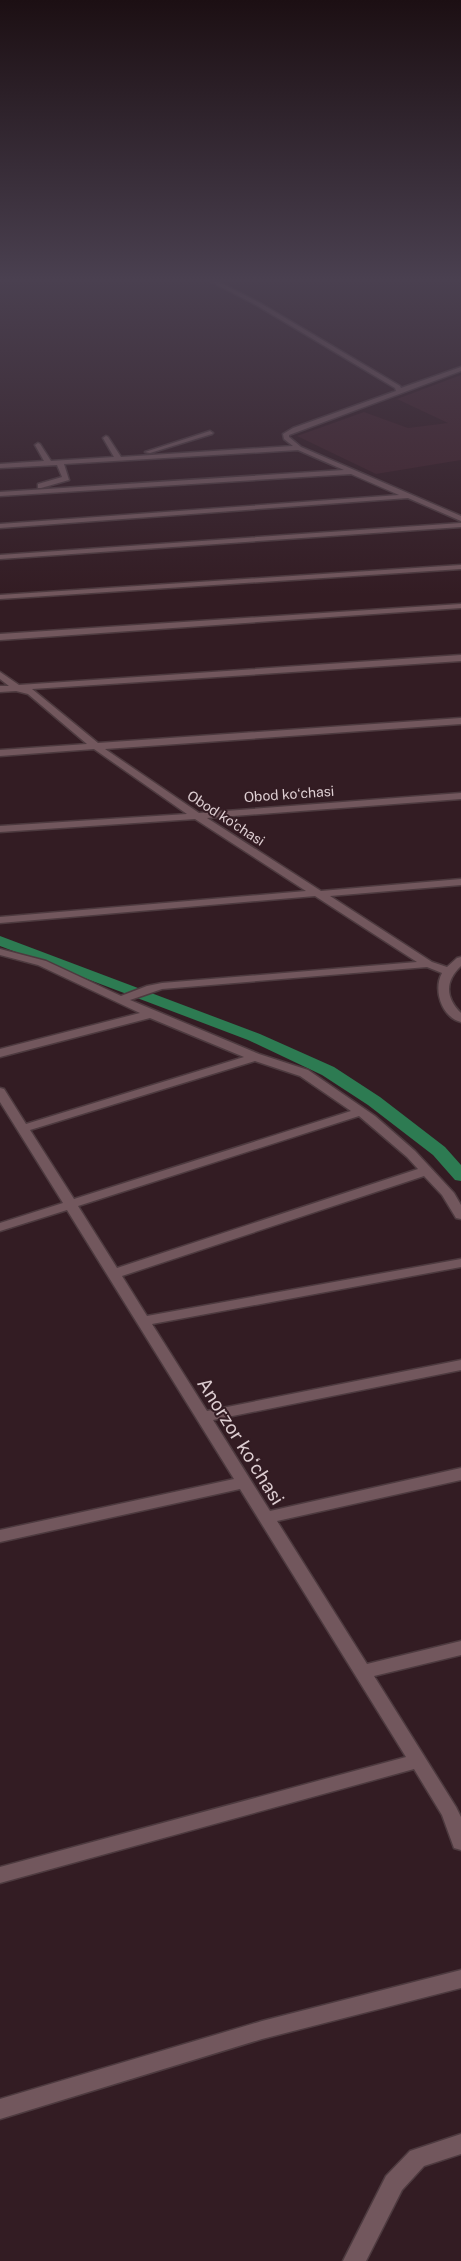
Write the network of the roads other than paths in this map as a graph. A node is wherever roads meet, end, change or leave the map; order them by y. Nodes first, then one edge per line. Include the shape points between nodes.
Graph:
1 (392, 384) edge
2 (422, 384) edge
3 (399, 392) junction
4 (210, 433) dead end
5 (106, 438) dead end
6 (38, 445) dead end
7 (299, 448) junction
8 (128, 458) junction
9 (119, 459) junction
10 (60, 463) junction
11 (49, 464) junction
12 (0, 466) edge
13 (352, 472) junction
14 (22, 492) junction
15 (0, 496) edge
16 (410, 496) junction
17 (461, 519) edge
18 (461, 525) edge
19 (0, 526) edge
20 (0, 557) edge
21 (461, 566) edge
22 (0, 597) edge
23 (461, 606) edge
24 (0, 637) edge
25 (461, 658) edge
26 (0, 675) edge
27 (16, 688) junction
28 (0, 689) edge
29 (461, 721) edge
30 (95, 746) junction
31 (0, 753) edge
32 (461, 796) edge
33 (197, 816) junction
34 (0, 829) edge
35 (461, 882) edge
36 (318, 894) junction
37 (0, 920) edge
38 (0, 952) edge
39 (461, 960) edge
40 (428, 964) junction
41 (448, 971) junction
42 (120, 1000) junction
43 (150, 1014) junction
44 (461, 1019) edge
45 (0, 1053) edge
46 (255, 1057) junction
47 (0, 1092) edge
48 (360, 1112) junction
49 (22, 1129) junction
50 (426, 1171) junction
51 (70, 1204) junction
52 (461, 1215) edge
53 (0, 1227) edge
54 (461, 1263) edge
55 (114, 1274) junction
56 (143, 1322) junction
57 (461, 1365) edge
58 (204, 1416) junction
59 (461, 1474) edge
60 (245, 1482) junction
61 (265, 1518) junction
62 (0, 1536) edge
63 (461, 1648) edge
64 (362, 1672) junction
65 (417, 1761) junction
66 (455, 1809) edge
67 (461, 1842) edge
68 (0, 1875) edge
69 (461, 1979) edge
70 (0, 2109) edge
71 (461, 2144) edge
72 (354, 2261) edge

1 - 3 street
2 - 3 street
3 - 7 street via 286,434 291,444
4 - 8 street
5 - 9 street
6 - 11 street
7 - 8 street
7 - 13 street
8 - 9 street
9 - 10 street
10 - 11 street
10 - 14 street via 66,478
11 - 12 street
13 - 14 street
13 - 16 street
14 - 15 street
16 - 17 street
16 - 19 street
18 - 20 street
21 - 22 street
23 - 24 street
25 - 27 street
26 - 27 street, Obod ko'chasi
27 - 28 street
27 - 30 street, Obod ko'chasi via 31,692
29 - 30 street
30 - 31 street
30 - 33 street, Obod ko'chasi
32 - 33 street, Obod koʻchasi
33 - 34 street, Obod koʻchasi
33 - 36 street, Obod ko'chasi
35 - 36 street
36 - 37 street
36 - 40 street, Obod ko'chasi
38 - 42 street via 42,963
39 - 41 street
40 - 41 street, Obod ko'chasi
40 - 42 street via 151,988
41 - 44 street via 442,992 448,1008
42 - 43 street
43 - 45 street
43 - 46 street
46 - 48 street via 304,1073
46 - 49 street
47 - 49 street, Anorzor koʻchasi
48 - 50 street via 405,1148
48 - 51 street
49 - 51 street, Anorzor koʻchasi
50 - 52 street via 447,1193
50 - 55 street
51 - 53 street
51 - 55 street, Anorzor koʻchasi
54 - 56 street
55 - 56 street, Anorzor koʻchasi
56 - 58 street, Anorzor koʻchasi
57 - 58 street
58 - 60 street, Anorzor koʻchasi
59 - 61 street
60 - 61 street, Anorzor koʻchasi
60 - 62 street
61 - 64 street, Anorzor koʻchasi
63 - 64 street
64 - 65 street, Anorzor koʻchasi
65 - 66 street, Anorzor koʻchasi
65 - 68 street
66 - 67 street, Anorzor koʻchasi
69 - 70 street via 262,2030
71 - 72 street via 417,2158 394,2183

